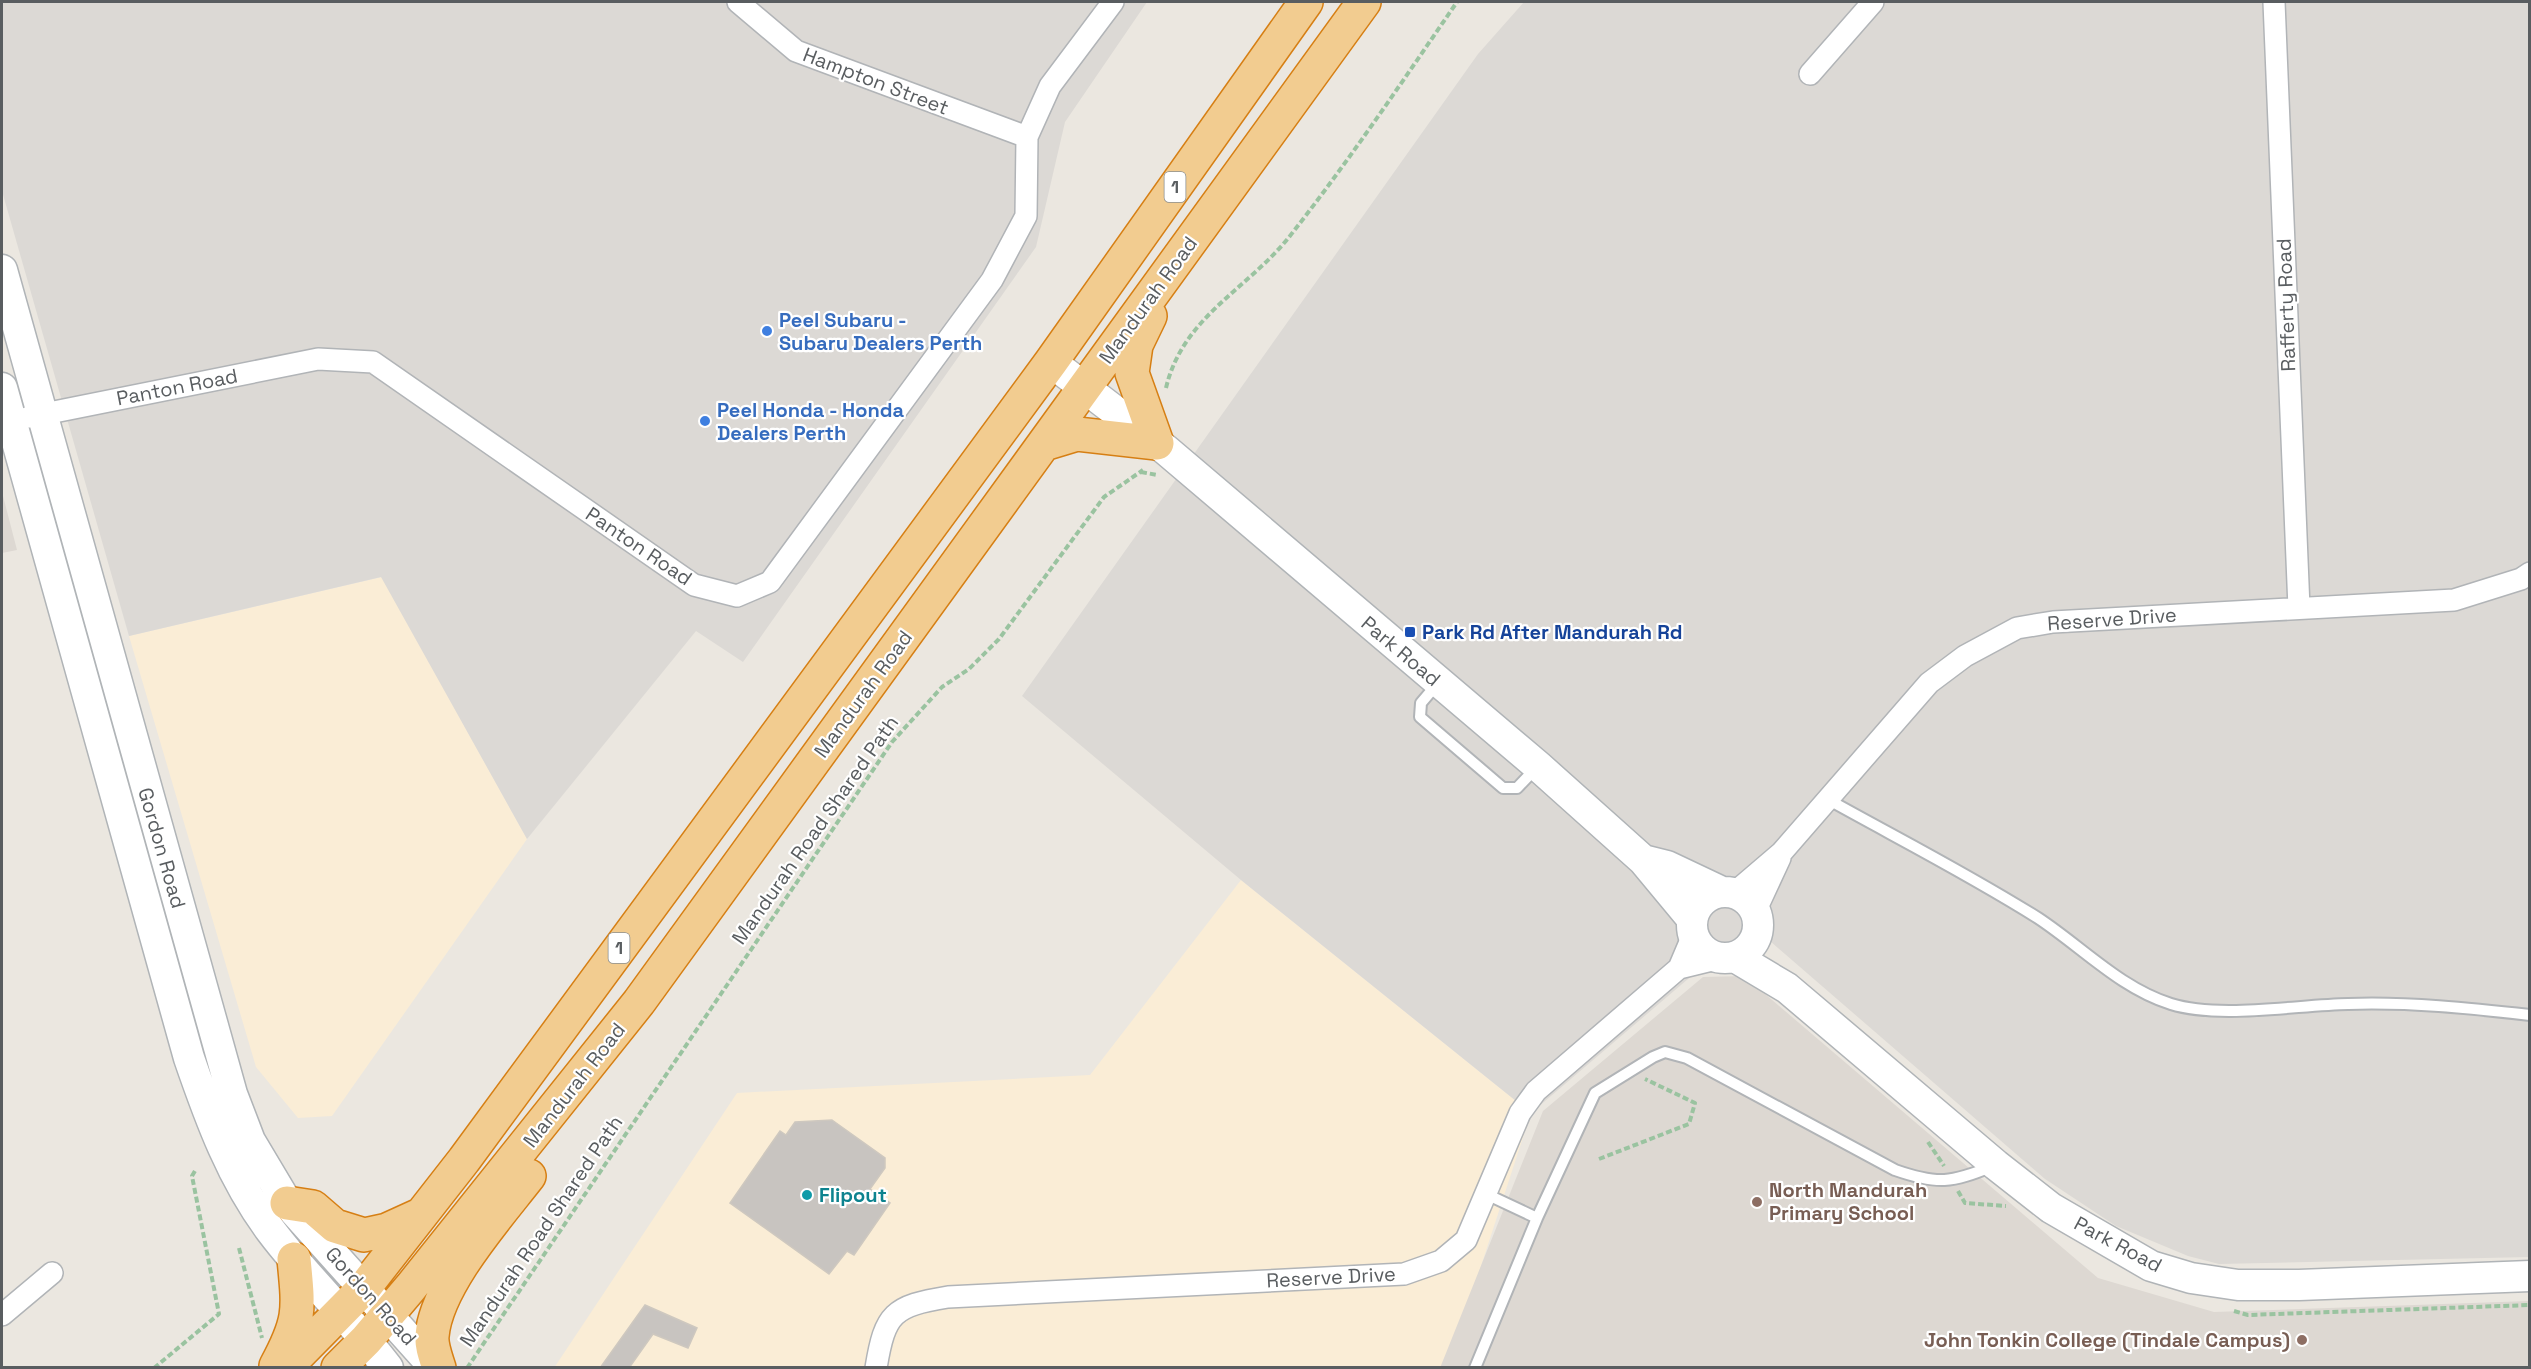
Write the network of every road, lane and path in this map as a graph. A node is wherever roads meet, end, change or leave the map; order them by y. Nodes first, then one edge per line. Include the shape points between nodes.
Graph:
1 (738, 2) edge
2 (1113, 2) edge
3 (1306, 2) edge
4 (1364, 2) edge
5 (1457, 2) edge
6 (1873, 2) edge
7 (2274, 2) edge
8 (1810, 74) dead end
9 (1027, 137) junction
10 (1178, 258) junction
11 (2, 270) edge
12 (1057, 354) junction
13 (1090, 378) junction
14 (2, 387) edge
15 (1168, 399) dead end
16 (41, 414) junction
17 (11, 422) junction
18 (1044, 444) junction
19 (1161, 446) junction
20 (2529, 573) edge
21 (2299, 608) junction
22 (1438, 683) junction
23 (1538, 766) junction
24 (1829, 800) junction
25 (152, 812) junction
26 (122, 820) junction
27 (1782, 852) junction
28 (1643, 860) junction
29 (1742, 905) junction
30 (1692, 927) junction
31 (190, 945) junction
32 (159, 954) junction
33 (1728, 957) junction
34 (1679, 968) junction
35 (1787, 988) junction
36 (2529, 1015) edge
37 (592, 1063) junction
38 (1629, 1072) junction
39 (1599, 1159) dead end
40 (1996, 1165) junction
41 (196, 1169) dead end
42 (1486, 1194) junction
43 (287, 1203) junction
44 (422, 1215) junction
45 (1537, 1218) junction
46 (239, 1248) dead end
47 (294, 1259) junction
48 (52, 1273) dead end
49 (2529, 1276) edge
50 (364, 1288) junction
51 (341, 1312) junction
52 (388, 1314) junction
53 (2, 1315) edge
54 (366, 1340) junction
55 (274, 1360) edge
56 (154, 1368) edge
57 (338, 1368) edge
58 (388, 1368) edge
59 (437, 1368) edge
60 (467, 1368) edge
61 (876, 1368) edge
62 (1475, 1368) edge

1 - 9 street, Hampton Street via 796,51
2 - 9 street, Panton Road via 1050,86
3 - 12 highway, 1
4 - 10 highway, Mandurah Road / 1
5 - 15 path via 1292,234 1185,340 1171,365
6 - 8 street
7 - 21 street, Rafferty Road
9 - 16 street, Panton Road via 1026,216 992,280 770,582 736,596 694,585 373,362 318,360
10 - 13 highway, Mandurah Road / 1
10 - 19 highway via 1136,345 1132,373
11 - 16 main road, Gordon Road
12 - 13 main road, Park Road
12 - 44 highway, 1
13 - 18 highway, Mandurah Road / 1
13 - 19 main road, Park Road
14 - 17 main road, Gordon Road
16 - 17 street, Panton Road
16 - 25 main road, Gordon Road
17 - 26 main road, Gordon Road
18 - 19 highway via 1077,434
18 - 37 highway, Mandurah Road / 1
19 - 22 main road, Park Road
19 - 60 path, Mandurah Road Shared Path via 1142,472 1104,496 999,639 969,669 942,687 892,742
20 - 21 street, Reserve Drive via 2454,600
21 - 24 street, Reserve Drive via 2053,622 2017,628 1965,656 1929,683
22 - 23 main road, Park Road
22 - 23 lane via 1421,703 1420,717 1503,788 1516,788
23 - 28 main road, Park Road
24 - 27 street, Reserve Drive
24 - 36 lane via 1988,887 2056,929 2125,982 2171,1004 2192,1009 2350,1004 2449,1006
25 - 26 main road
25 - 31 main road, Gordon Road
26 - 32 main road, Gordon Road
27 - 29 street, Reserve Drive
27 - 29 street, Reserve Drive
28 - 29 main road, Park Road via 1667,866
28 - 30 main road, Park Road
29 - 30 main road via 1702,900
29 - 33 main road via 1752,944
29 - 35 main road, Park Road
30 - 33 main road via 1703,951
30 - 34 street, Reserve Drive
31 - 32 main road
31 - 43 main road, Gordon Road via 232,1094 250,1141
32 - 47 main road, Gordon Road via 189,1058 227,1158 270,1230
33 - 34 street, Reserve Drive
33 - 35 main road, Park Road
34 - 42 street, Reserve Drive via 1536,1091 1520,1113
35 - 40 main road, Park Road
37 - 52 highway, Mandurah Road / 1
37 - 59 highway via 570,1123 467,1257 449,1291 432,1336
38 - 39 path via 1695,1103 1689,1124
38 - 40 lane via 1665,1052 1675,1054 1895,1170 1927,1181 1952,1180
38 - 45 lane via 1595,1093
40 - 49 main road, Park Road via 2051,1208 2109,1244 2151,1266 2191,1278 2238,1285 2299,1285
41 - 56 path via 192,1176 219,1314
42 - 45 lane
42 - 61 street, Reserve Drive via 1466,1240 1441,1261 1404,1274 948,1297 918,1302 895,1314 881,1334
43 - 44 highway via 313,1207 335,1226 364,1235
43 - 50 main road, Gordon Road
44 - 50 highway, 1
45 - 62 lane
46 - 55 path
47 - 51 main road, Gordon Road
47 - 55 highway via 299,1304 294,1333
48 - 53 street
50 - 51 highway, 1
50 - 52 main road, Gordon Road
51 - 54 main road, Gordon Road
51 - 55 highway, 1
52 - 54 highway, Mandurah Road / 1
52 - 59 main road, Gordon Road
54 - 57 highway, Mandurah Road / 1
54 - 58 main road, Gordon Road

